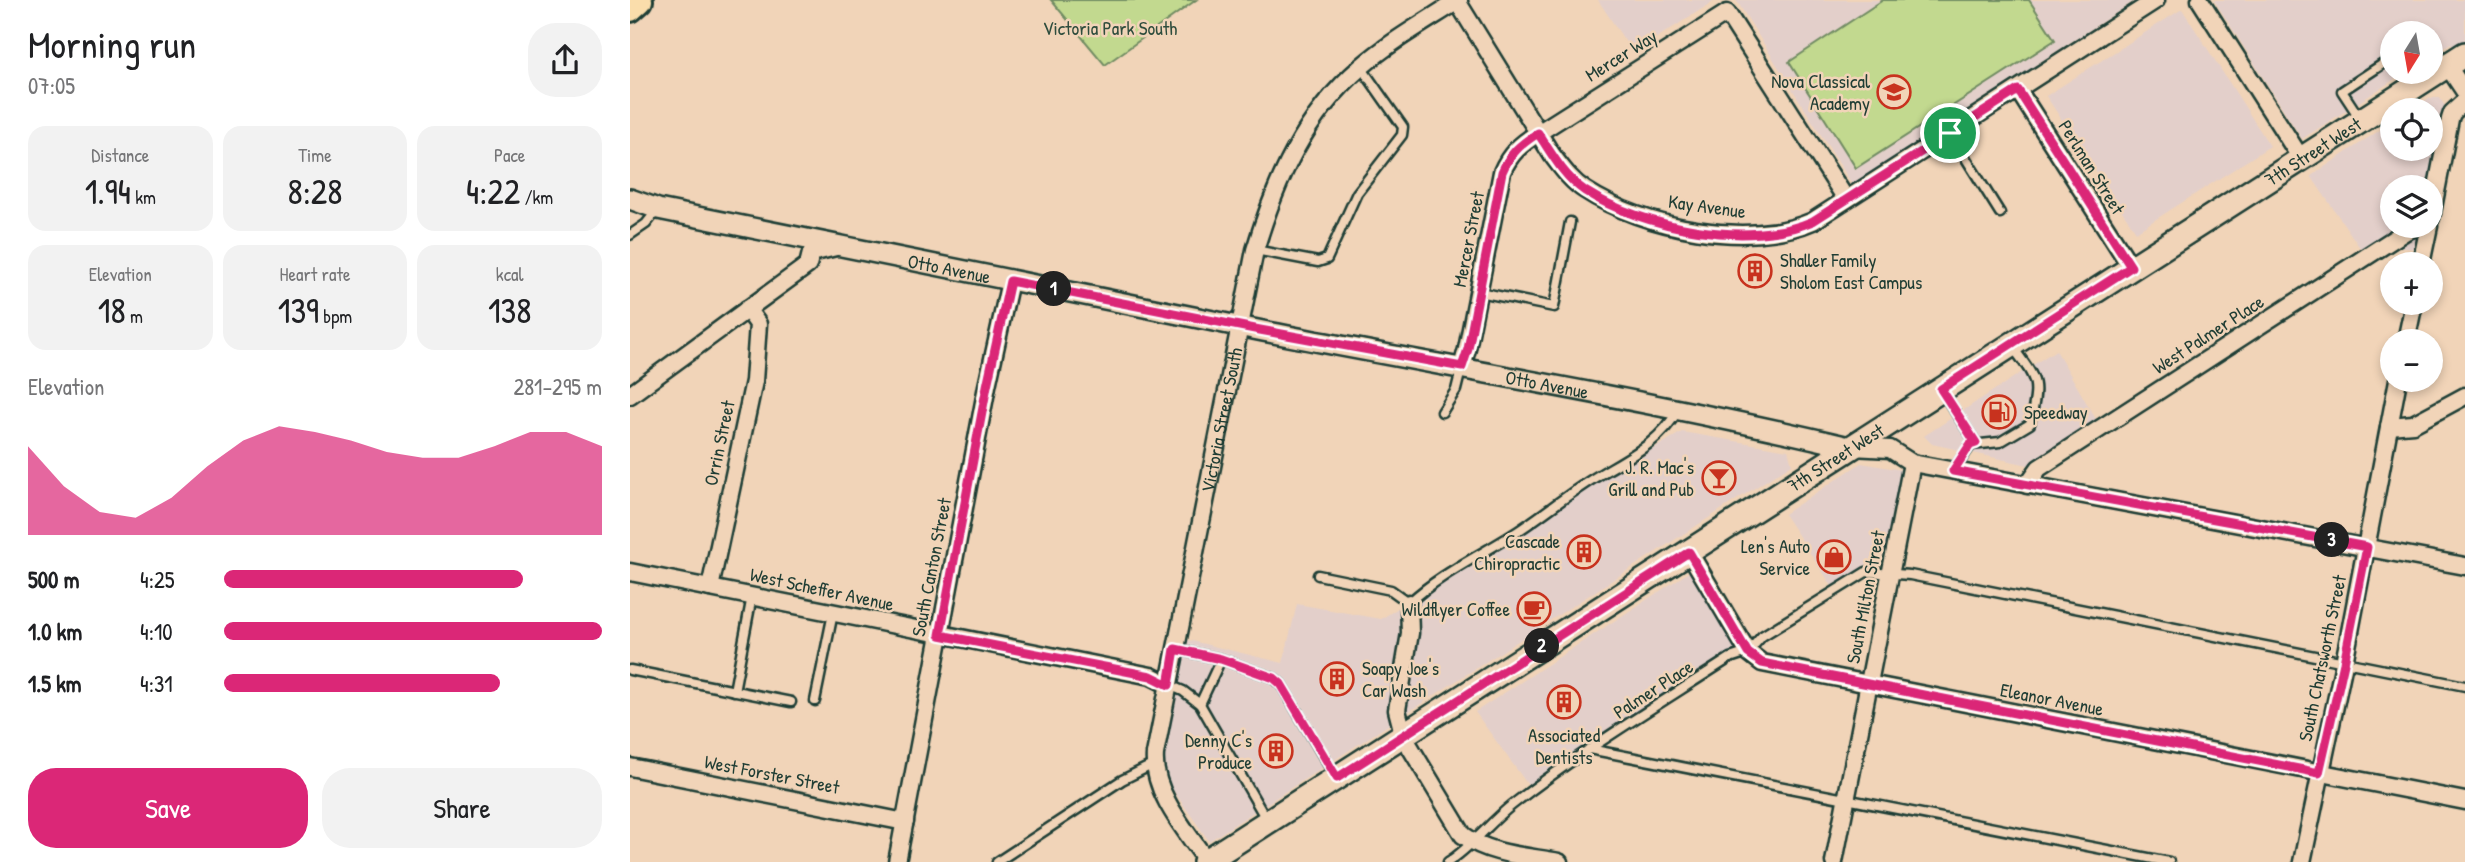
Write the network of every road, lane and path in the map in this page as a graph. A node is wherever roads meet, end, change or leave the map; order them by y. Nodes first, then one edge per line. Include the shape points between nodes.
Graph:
1 (639, 0) edge
2 (2156, 0) edge
3 (2200, 0) edge
4 (1458, 1) edge
5 (630, 8) edge
6 (2456, 60) edge
7 (2380, 66) edge
8 (1361, 67) junction
9 (2018, 90) junction
10 (2465, 92) edge
11 (2465, 101) edge
12 (2362, 121) junction
13 (1538, 133) junction
14 (1950, 133) junction
15 (2302, 160) junction
16 (2439, 175) edge
17 (630, 199) edge
18 (1846, 199) junction
19 (630, 208) edge
20 (658, 209) junction
21 (2000, 213) dead end
22 (1570, 222) dead end
23 (630, 235) edge
24 (2395, 238) edge
25 (838, 247) junction
26 (1255, 250) junction
27 (2131, 267) junction
28 (1010, 281) junction
29 (1479, 292) junction
30 (747, 309) junction
31 (1240, 326) junction
32 (2010, 344) junction
33 (1462, 367) junction
34 (1941, 389) junction
35 (2396, 392) edge
36 (630, 395) edge
37 (2465, 396) edge
38 (1678, 410) junction
39 (1442, 412) dead end
40 (2389, 426) junction
41 (1976, 443) junction
42 (1849, 447) junction
43 (1912, 463) junction
44 (1953, 471) junction
45 (2027, 485) junction
46 (2367, 547) junction
47 (1689, 552) junction
48 (2465, 566) edge
49 (630, 572) edge
50 (1891, 573) junction
51 (1318, 575) dead end
52 (710, 588) junction
53 (752, 596) junction
54 (1409, 603) junction
55 (833, 613) junction
56 (940, 635) junction
57 (1175, 649) junction
58 (1748, 653) junction
59 (1221, 659) junction
60 (2344, 663) junction
61 (630, 670) edge
62 (1169, 685) junction
63 (1869, 685) junction
64 (2465, 686) edge
65 (734, 691) junction
66 (815, 701) dead end
67 (792, 702) dead end
68 (1200, 704) junction
69 (1404, 737) junction
70 (1589, 749) junction
71 (1154, 764) junction
72 (630, 767) edge
73 (2319, 773) junction
74 (1337, 778) junction
75 (1847, 800) junction
76 (2465, 801) edge
77 (905, 822) junction
78 (1267, 822) junction
79 (1474, 842) junction
80 (897, 862) edge
81 (997, 862) edge
82 (1207, 862) edge
83 (1448, 862) edge
84 (1559, 862) edge
85 (1835, 862) edge
86 (2169, 862) edge
87 (2302, 862) edge

1 - 5 highway
2 - 9 street, Kay Avenue
3 - 15 street
4 - 8 street, Victoria Street South
4 - 13 street, Kay Avenue
6 - 10 street
6 - 12 main road, 7th Street West via 2417,80
7 - 12 lane via 2342,91
8 - 26 street, Victoria Street South via 1307,127 1275,189
8 - 26 lane via 1403,127 1402,135 1357,193 1327,260
9 - 14 street, Kay Avenue
9 - 27 street, Perlman Street
11 - 16 street via 2452,113
12 - 15 main road, 7th Street West
13 - 18 street, Kay Avenue via 1585,191 1634,213 1679,226 1737,234 1780,232 1813,221
13 - 18 street, Mercer Way via 1727,13
13 - 29 street, Mercer Street via 1515,150 1502,172
14 - 18 street, Kay Avenue
14 - 21 lane
15 - 27 main road, 7th Street West
17 - 20 street, Otto Avenue
19 - 20 street
20 - 23 lane
20 - 25 street, Otto Avenue
22 - 29 lane via 1554,307
24 - 45 street, West Palmer Place via 2039,468
25 - 28 street, Otto Avenue
25 - 30 street via 811,253 808,265
26 - 31 street, Victoria Street South
27 - 32 main road, 7th Street West
28 - 31 street, Otto Avenue
28 - 56 street, South Canton Street
29 - 33 street, Mercer Street
30 - 36 street
30 - 52 street, Orrin Street via 758,324 754,381
31 - 33 street, Otto Avenue
31 - 57 street, Victoria Street South
32 - 34 main road, 7th Street West
32 - 41 lane via 2035,380 2030,424 2000,442
33 - 38 street, Otto Avenue
33 - 39 lane via 1456,390
34 - 41 lane
34 - 42 main road, 7th Street West
35 - 40 street, South Chatsworth Street
37 - 40 street via 2413,424
38 - 42 street, Otto Avenue
38 - 54 lane via 1652,443 1427,586
40 - 46 street, South Chatsworth Street
41 - 44 lane
42 - 43 street, Otto Avenue via 1890,449
42 - 47 main road, 7th Street West
43 - 44 street, Otto Avenue
43 - 50 street, South Milton Street
44 - 45 street, Otto Avenue
45 - 46 street, Otto Avenue
46 - 48 street, Otto Avenue
46 - 60 street, South Chatsworth Street
47 - 58 street
47 - 69 main road, 7th Street West
49 - 52 street, West Scheffer Avenue
50 - 58 lane, Palmer Place via 1866,572 1762,636
50 - 60 lane, Palmer Place
50 - 63 street, South Milton Street
51 - 54 lane via 1391,590
52 - 53 street, West Scheffer Avenue
53 - 55 street, West Scheffer Avenue
53 - 65 lane
54 - 69 street via 1410,633 1397,710
55 - 56 street, West Scheffer Avenue
55 - 66 lane
56 - 62 street, West Scheffer Avenue via 1151,676
56 - 77 street, South Canton Street
57 - 59 lane
57 - 62 street, Victoria Street South
58 - 63 street, Eleanor Avenue via 1762,663
58 - 70 lane, Palmer Place via 1730,658
59 - 68 lane
59 - 74 lane via 1281,684
60 - 64 lane, Palmer Place
60 - 73 street, South Chatsworth Street
61 - 65 lane
62 - 68 lane
62 - 71 street, Victoria Street South
63 - 73 street, Eleanor Avenue
63 - 75 street, South Milton Street
65 - 67 lane
68 - 78 lane
69 - 74 main road, 7th Street West
69 - 79 street via 1463,835
70 - 75 lane
70 - 79 lane, Palmer Place via 1510,807
71 - 81 lane
71 - 82 street via 1165,796
72 - 77 street, West Forster Street
73 - 76 street, Eleanor Avenue
73 - 87 street, South Chatsworth Street
74 - 78 main road, 7th Street West
75 - 85 street, South Milton Street
75 - 86 lane
77 - 80 street, South Canton Street
78 - 82 main road, 7th Street West
79 - 83 lane, Palmer Place
79 - 84 street

